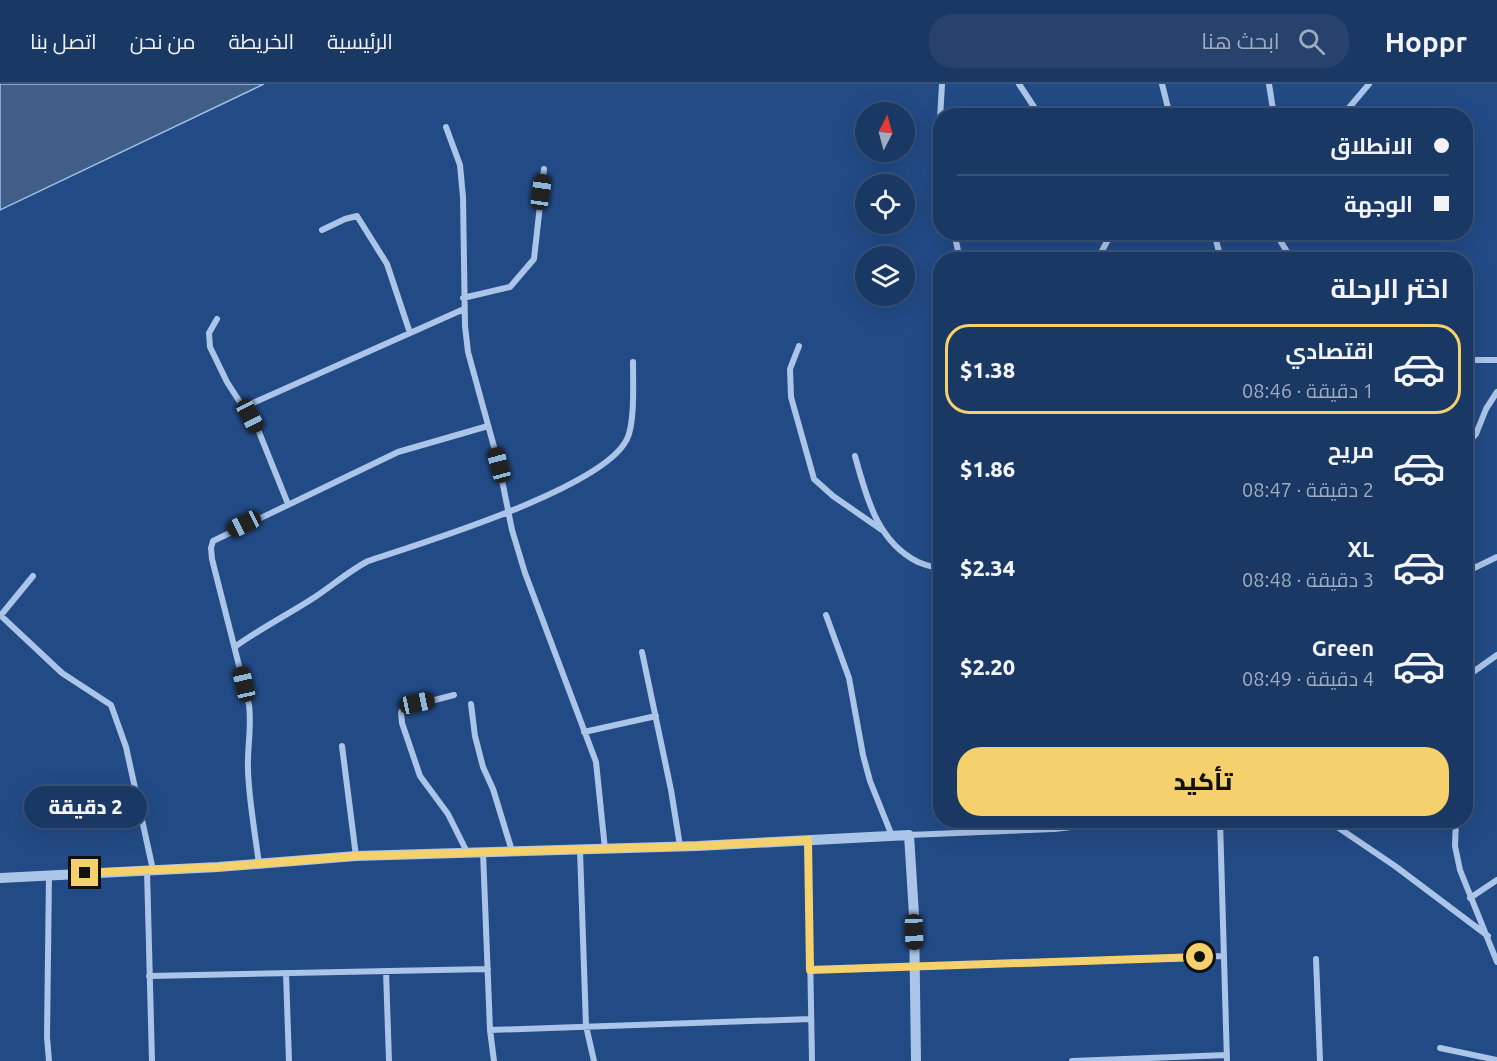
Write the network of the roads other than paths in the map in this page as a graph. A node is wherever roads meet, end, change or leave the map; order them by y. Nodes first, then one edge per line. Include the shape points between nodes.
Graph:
1 (942, 84) edge
2 (1019, 84) edge
3 (1162, 84) edge
4 (1269, 84) edge
5 (1369, 84) edge
6 (1363, 87) edge
7 (941, 108) edge
8 (1035, 108) edge
9 (1168, 108) edge
10 (1273, 108) edge
11 (1348, 108) edge
12 (446, 127) dead end
13 (544, 169) dead end
14 (322, 230) dead end
15 (464, 298) junction
16 (464, 309) junction
17 (217, 320) dead end
18 (410, 333) junction
19 (799, 346) dead end
20 (1473, 360) edge
21 (1497, 360) edge
22 (633, 362) dead end
23 (1497, 392) edge
24 (244, 407) junction
25 (488, 426) junction
26 (1473, 437) edge
27 (855, 456) dead end
28 (288, 504) junction
29 (508, 512) junction
30 (882, 530) junction
31 (1497, 557) edge
32 (933, 567) edge
33 (1473, 569) edge
34 (33, 576) dead end
35 (1, 615) edge
36 (826, 615) dead end
37 (236, 646) junction
38 (642, 652) dead end
39 (1497, 655) edge
40 (1473, 672) edge
41 (454, 695) dead end
42 (471, 704) dead end
43 (656, 716) junction
44 (584, 732) junction
45 (342, 746) dead end
46 (1063, 828) edge
47 (1221, 828) edge
48 (1341, 828) edge
49 (1456, 828) edge
50 (993, 831) joint
51 (909, 835) junction
52 (892, 836) junction
53 (808, 840) junction
54 (680, 846) junction
55 (604, 849) junction
56 (580, 850) junction
57 (483, 851) junction
58 (512, 851) junction
59 (467, 852) junction
60 (356, 856) junction
61 (259, 864) junction
62 (150, 870) junction
63 (49, 875) junction
64 (0, 878) edge
65 (1497, 880) edge
66 (1470, 898) junction
67 (1488, 936) junction
68 (1224, 956) junction
69 (1316, 959) dead end
70 (1497, 962) edge
71 (915, 967) junction
72 (488, 969) junction
73 (810, 970) junction
74 (386, 971) junction
75 (286, 973) junction
76 (149, 976) junction
77 (811, 1019) junction
78 (586, 1026) junction
79 (490, 1030) junction
80 (1440, 1048) dead end
81 (1227, 1058) edge
82 (1116, 1060) edge
83 (1497, 1060) edge
84 (49, 1061) edge
85 (152, 1061) edge
86 (289, 1061) edge
87 (389, 1061) edge
88 (494, 1061) edge
89 (594, 1061) edge
90 (812, 1061) edge
91 (916, 1061) edge
92 (1072, 1061) edge
93 (1320, 1061) edge

1 - 7 street
2 - 8 street
3 - 9 street
4 - 10 street
5 - 6 street
6 - 11 street
12 - 15 street via 460,165
13 - 15 street via 534,259 510,287
14 - 18 street via 357,216 387,264
15 - 16 street
16 - 18 street
16 - 25 street via 468,352
17 - 24 street via 209,333 210,347
18 - 24 street
19 - 30 street via 790,369 791,397 814,479
20 - 21 street
22 - 29 street via 630,427 621,448 584,477
23 - 26 street
24 - 28 street via 259,432
25 - 28 street via 398,452
25 - 29 street
27 - 30 street via 867,501
28 - 37 street via 213,541 212,559
29 - 37 street via 368,561
29 - 44 street via 525,573
30 - 32 street via 899,550
31 - 33 street
34 - 35 street
35 - 62 street via 62,673 111,705 126,747
36 - 52 street via 849,678 862,756
37 - 61 street via 251,717 248,773
38 - 43 street
39 - 40 street
41 - 59 street via 401,712 420,776 448,814
42 - 58 street via 483,767
43 - 44 street
43 - 54 street
44 - 55 street via 596,762
45 - 60 street
46 - 50 street
47 - 68 street
48 - 67 street
49 - 66 street via 1455,846
50 - 51 street
51 - 52 street
51 - 71 street
52 - 53 street
53 - 54 street
53 - 73 street
54 - 55 street
55 - 56 street
56 - 58 street
56 - 78 street
57 - 58 street
57 - 59 street
57 - 72 street
59 - 60 street
60 - 61 street
61 - 62 street
62 - 63 street
62 - 76 street
63 - 64 street
63 - 84 street
65 - 66 street
66 - 67 street
67 - 70 street
68 - 71 street
68 - 81 street
69 - 93 street
71 - 73 street
71 - 91 street
72 - 74 street
72 - 79 street
73 - 77 street
74 - 75 street
74 - 87 street
75 - 76 street
75 - 86 street
76 - 85 street
77 - 78 street
77 - 90 street
78 - 79 street
78 - 89 street
79 - 88 street
80 - 83 street
81 - 82 street
82 - 92 street

